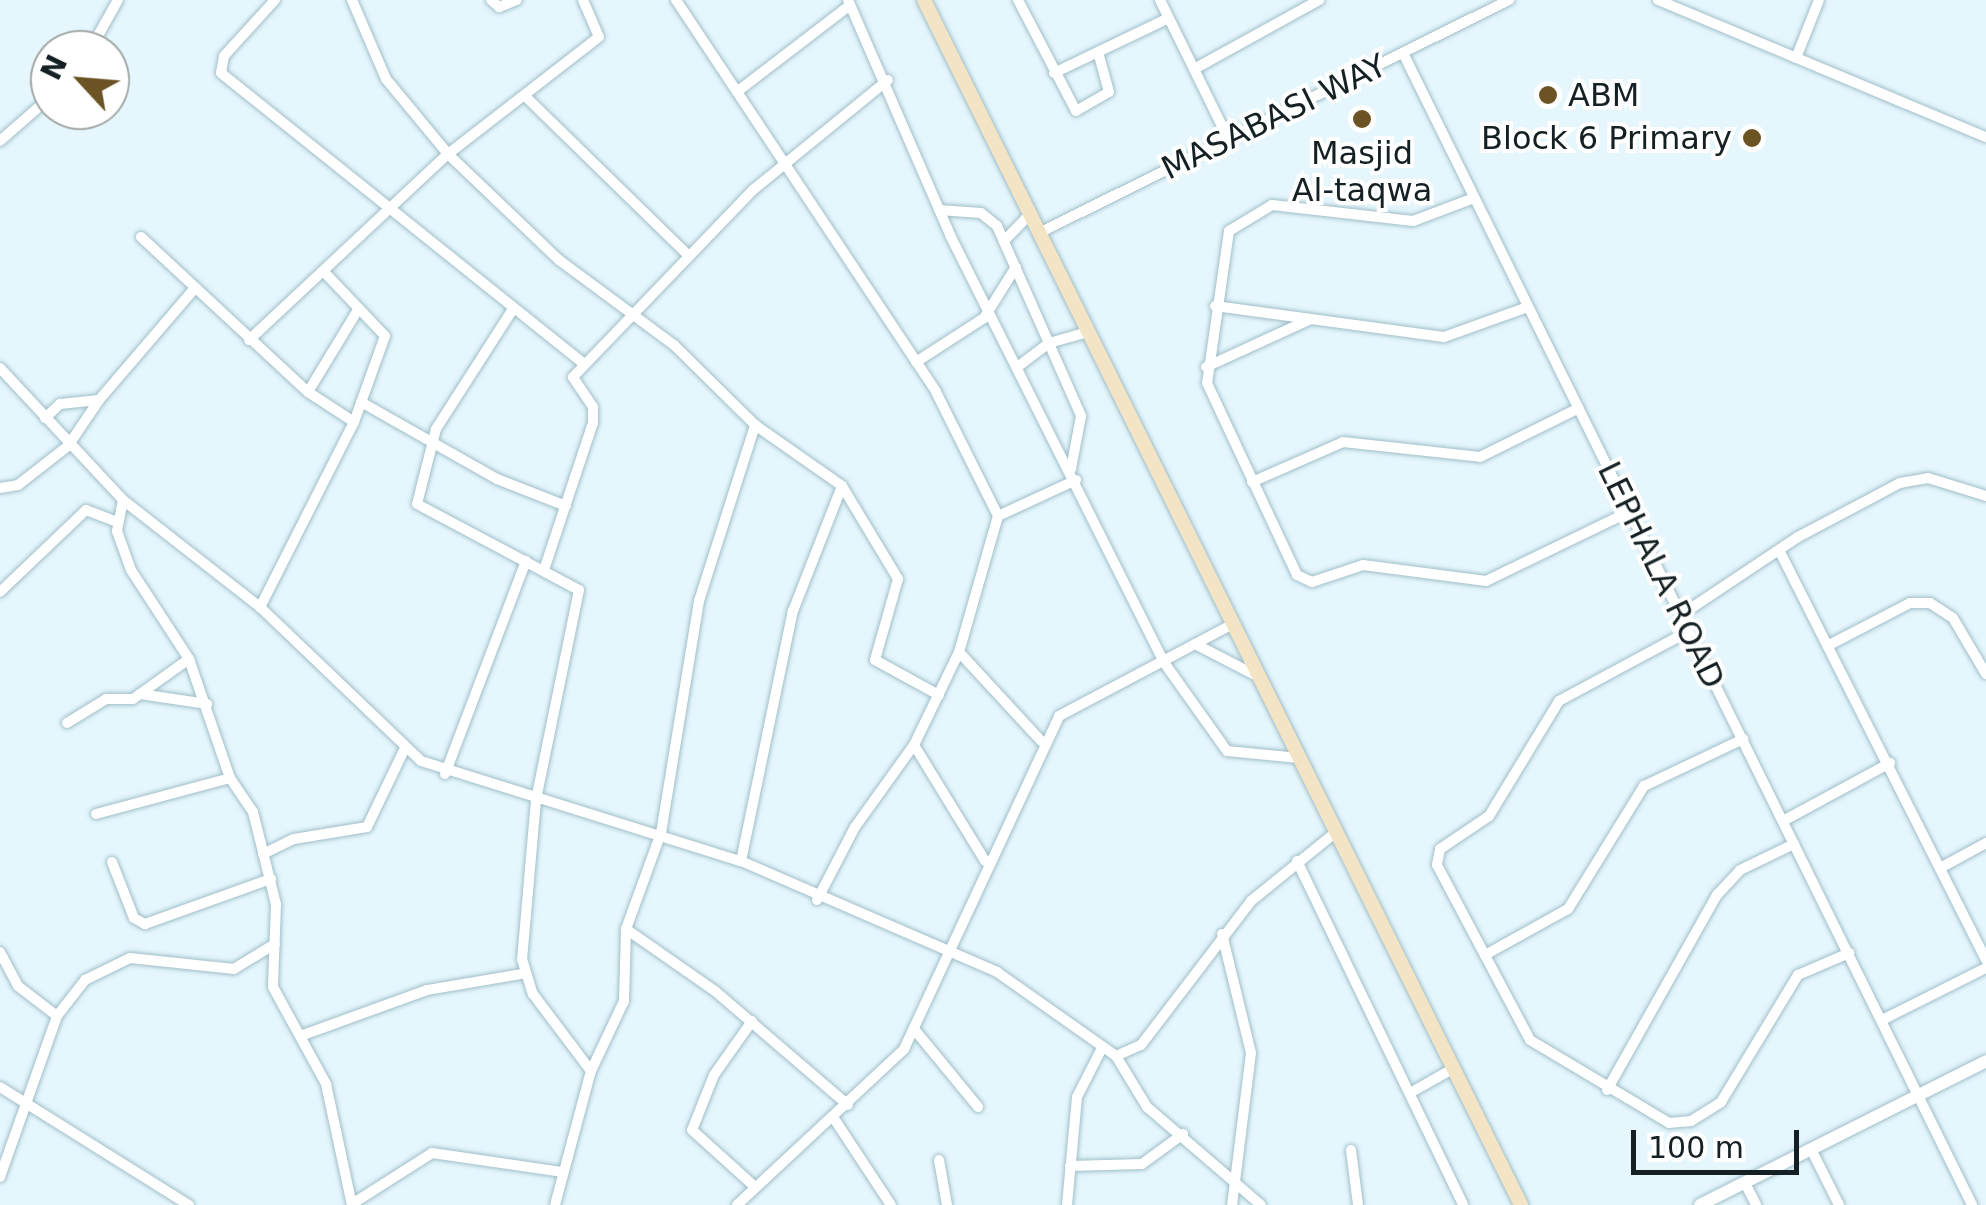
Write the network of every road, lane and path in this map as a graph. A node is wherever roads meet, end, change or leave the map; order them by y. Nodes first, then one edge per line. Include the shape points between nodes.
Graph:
1 (118, 0) edge
2 (275, 0) edge
3 (352, 0) edge
4 (491, 0) edge
5 (517, 0) edge
6 (583, 0) edge
7 (924, 0) edge
8 (1018, 0) edge
9 (1160, 0) edge
10 (1319, 0) edge
11 (1509, 0) edge
12 (1658, 0) edge
13 (1820, 0) edge
14 (680, 2) edge
15 (849, 2) edge
16 (1487, 5) edge
17 (1169, 18) junction
18 (101, 30) edge
19 (1098, 52) junction
20 (1403, 53) junction
21 (1796, 58) junction
22 (1196, 68) junction
23 (1054, 73) junction
24 (888, 80) junction
25 (738, 91) junction
26 (524, 96) junction
27 (30, 114) edge
28 (1228, 138) junction
29 (1986, 138) edge
30 (0, 140) edge
31 (448, 154) junction
32 (788, 163) junction
33 (1474, 198) junction
34 (939, 210) junction
35 (388, 212) junction
36 (1030, 215) junction
37 (1039, 233) junction
38 (141, 237) dead end
39 (1004, 240) junction
40 (688, 256) junction
41 (1016, 267) junction
42 (327, 275) junction
43 (196, 288) junction
44 (1215, 306) junction
45 (1528, 307) junction
46 (359, 308) junction
47 (513, 309) junction
48 (992, 310) junction
49 (629, 314) junction
50 (1312, 319) junction
51 (1088, 332) junction
52 (250, 340) junction
53 (1050, 343) junction
54 (916, 362) junction
55 (584, 364) junction
56 (1020, 365) junction
57 (1206, 367) junction
58 (0, 368) edge
59 (308, 392) junction
60 (99, 400) junction
61 (361, 402) junction
62 (1579, 408) junction
63 (44, 418) junction
64 (354, 422) junction
65 (755, 425) junction
66 (432, 441) junction
67 (68, 446) junction
68 (1073, 474) junction
69 (1252, 482) junction
70 (842, 486) junction
71 (0, 488) edge
72 (1986, 496) edge
73 (123, 500) junction
74 (566, 506) junction
75 (1628, 512) junction
76 (998, 516) junction
77 (118, 522) junction
78 (1779, 550) junction
79 (526, 561) junction
80 (544, 570) junction
81 (0, 592) edge
82 (260, 607) junction
83 (1682, 615) junction
84 (1233, 624) junction
85 (1689, 631) junction
86 (1195, 644) junction
87 (1831, 644) junction
88 (959, 652) junction
89 (189, 659) junction
90 (1163, 660) junction
91 (1986, 674) edge
92 (1260, 678) junction
93 (139, 694) junction
94 (939, 695) junction
95 (207, 704) junction
96 (67, 724) dead end
97 (1743, 738) junction
98 (1041, 741) junction
99 (914, 745) junction
100 (404, 750) junction
101 (1299, 758) junction
102 (1890, 763) junction
103 (444, 774) junction
104 (230, 778) junction
105 (536, 800) junction
106 (96, 814) dead end
107 (1783, 822) junction
108 (1336, 832) junction
109 (661, 834) junction
110 (1986, 843) edge
111 (1794, 844) junction
112 (263, 854) junction
113 (741, 861) junction
114 (1297, 861) junction
115 (112, 862) dead end
116 (985, 862) junction
117 (1942, 867) junction
118 (271, 880) junction
119 (818, 900) junction
120 (626, 929) junction
121 (1222, 934) junction
122 (275, 944) junction
123 (949, 950) junction
124 (0, 952) edge
125 (1849, 953) junction
126 (1485, 955) junction
127 (1986, 960) edge
128 (1986, 968) edge
129 (522, 974) junction
130 (57, 1016) junction
131 (1882, 1020) junction
132 (752, 1021) junction
133 (914, 1029) junction
134 (304, 1035) junction
135 (1102, 1048) junction
136 (1116, 1056) junction
137 (1986, 1061) edge
138 (1454, 1068) junction
139 (591, 1071) junction
140 (0, 1087) edge
141 (1607, 1090) junction
142 (1410, 1093) junction
143 (1919, 1097) junction
144 (30, 1104) junction
145 (848, 1105) junction
146 (978, 1107) dead end
147 (833, 1117) junction
148 (1183, 1134) junction
149 (1812, 1149) junction
150 (1351, 1150) dead end
151 (939, 1160) dead end
152 (1070, 1166) junction
153 (562, 1172) junction
154 (0, 1177) edge
155 (1237, 1181) junction
156 (1745, 1183) junction
157 (755, 1188) junction
158 (189, 1205) edge
159 (352, 1205) edge
160 (555, 1205) edge
161 (736, 1205) edge
162 (890, 1205) edge
163 (947, 1205) edge
164 (1067, 1205) edge
165 (1232, 1205) edge
166 (1261, 1205) edge
167 (1358, 1205) edge
168 (1463, 1205) edge
169 (1522, 1205) edge
170 (1700, 1205) edge
171 (1756, 1205) edge
172 (1840, 1205) edge
173 (1972, 1205) edge

1 - 18 street
2 - 35 street via 218,70
3 - 31 street via 386,79
4 - 5 street via 503,7
6 - 26 street via 599,37
7 - 36 main road
8 - 23 street
9 - 17 street
10 - 22 street
11 - 16 street, MASABASI WAY
12 - 21 street
13 - 21 street
14 - 25 street
15 - 24 street
15 - 25 street
16 - 20 street, MASABASI WAY
17 - 19 street
17 - 22 street
19 - 23 street
19 - 23 street via 1110,92 1082,112 1070,106
20 - 28 street, MASABASI WAY
20 - 33 street, LEPHALA ROAD
21 - 29 street
22 - 28 street
24 - 32 street
24 - 34 street
25 - 32 street
26 - 31 street
26 - 40 street
27 - 30 street
28 - 37 street, MASABASI WAY
31 - 35 street
31 - 49 street
32 - 40 street
32 - 54 street
33 - 44 street via 1412,222 1263,208 1228,231
33 - 45 street, LEPHALA ROAD
34 - 39 street via 980,213
34 - 48 street
35 - 42 street
35 - 47 street
36 - 37 main road
36 - 39 street
37 - 51 main road
38 - 43 street
39 - 41 street
40 - 49 street
41 - 48 street
41 - 53 street
42 - 46 street
42 - 52 street
43 - 52 street
43 - 60 street
44 - 50 street
44 - 57 street
45 - 50 street via 1444,337
45 - 62 street, LEPHALA ROAD
46 - 59 street
46 - 61 street via 386,344
47 - 55 street
47 - 66 street
48 - 54 street
48 - 56 street
49 - 55 street
49 - 65 street via 674,345
50 - 57 street
51 - 53 street
51 - 84 main road
52 - 59 street
53 - 56 street
53 - 68 street via 1083,422
54 - 76 street
55 - 74 street via 573,382 594,416
56 - 68 street
57 - 69 street
58 - 63 street
59 - 64 street
60 - 63 street via 60,404
60 - 67 street
61 - 64 street
61 - 66 street
62 - 69 street via 1480,457 1344,442
62 - 75 street, LEPHALA ROAD
63 - 67 street
64 - 82 street
65 - 70 street
65 - 109 street via 698,600
66 - 74 street
66 - 79 street via 418,509
67 - 71 street via 18,484
67 - 73 street
68 - 76 street
68 - 90 street
69 - 75 street via 1297,576 1312,582 1363,565 1486,581
70 - 94 street via 898,579 875,660
70 - 113 street via 794,611
72 - 78 street via 1914,478
73 - 77 street
73 - 82 street
74 - 80 street
75 - 83 street, LEPHALA ROAD
76 - 88 street
77 - 81 street via 86,510
77 - 89 street via 136,579
78 - 83 street
78 - 87 street
79 - 80 street
79 - 103 street
80 - 105 street via 581,595
82 - 100 street
83 - 85 street, LEPHALA ROAD
84 - 86 street
84 - 92 main road
85 - 97 street, LEPHALA ROAD
85 - 126 street via 1559,701 1489,816 1440,849 1437,866
86 - 90 street
86 - 92 street
87 - 91 street via 1910,603 1930,603 1953,618
87 - 102 street
88 - 94 street
88 - 98 street
89 - 93 street
89 - 95 street
90 - 98 street via 1059,716
90 - 101 street via 1227,751
92 - 101 main road
93 - 95 street
93 - 96 street via 106,699
94 - 99 street
95 - 104 street
97 - 107 street, LEPHALA ROAD
97 - 126 street via 1644,786 1568,910
98 - 116 street
99 - 116 street
99 - 119 street via 855,827
100 - 103 street
100 - 112 street via 367,827 294,839
101 - 108 main road
102 - 107 street
102 - 117 street
103 - 105 street
104 - 106 street
104 - 112 street via 253,812
105 - 109 street
105 - 129 street
107 - 111 street, LEPHALA ROAD
108 - 114 street
108 - 138 main road
109 - 113 street
109 - 120 street
110 - 117 street
111 - 125 street, LEPHALA ROAD
111 - 141 street via 1740,870 1717,895
112 - 118 street
113 - 119 street
114 - 121 street
114 - 142 street
115 - 118 street via 134,918 145,924
116 - 123 street
117 - 127 street
118 - 122 street
119 - 123 street
120 - 132 street
120 - 139 street via 624,1001
121 - 136 street via 1141,1045
121 - 155 street via 1252,1054
122 - 130 street via 234,969 174,958 112,963 70,993
122 - 134 street via 275,995
123 - 133 street
123 - 135 street via 1015,984
124 - 130 street via 18,986
125 - 131 street, LEPHALA ROAD
125 - 141 street via 1798,975 1733,1089 1706,1114 1668,1123
126 - 141 street via 1530,1040
128 - 131 street
129 - 134 street via 427,990
129 - 139 street
130 - 144 street
131 - 143 street, LEPHALA ROAD
132 - 145 street
132 - 157 street via 714,1075 692,1130
133 - 145 street via 892,1066
133 - 146 street
134 - 159 street via 335,1109
135 - 136 street
135 - 152 street via 1078,1097
136 - 148 street via 1148,1107
137 - 143 street
138 - 142 street
138 - 169 main road
139 - 153 street
140 - 144 street
142 - 168 street
143 - 149 street
143 - 173 street, LEPHALA ROAD
144 - 154 street
144 - 158 street
145 - 147 street
147 - 157 street
147 - 162 street
148 - 152 street via 1142,1164
148 - 155 street
149 - 156 street
149 - 172 street
150 - 167 street
151 - 163 street
152 - 164 street
153 - 159 street via 432,1152
153 - 160 street
155 - 165 street
155 - 166 street
156 - 170 street
156 - 171 street
157 - 161 street

